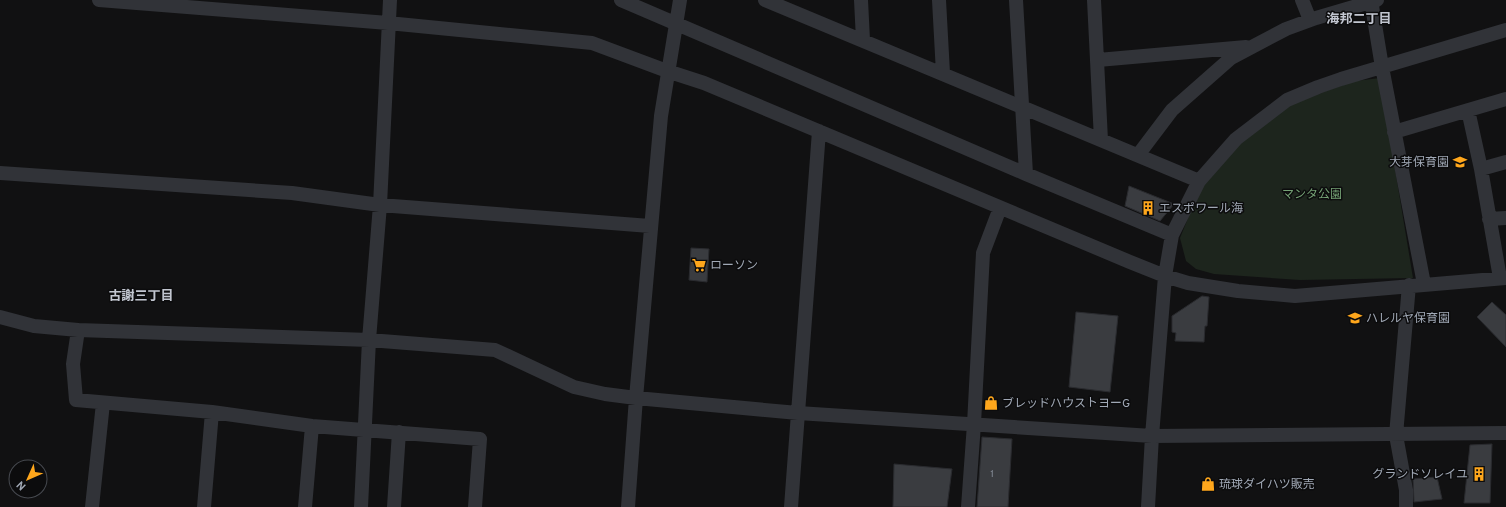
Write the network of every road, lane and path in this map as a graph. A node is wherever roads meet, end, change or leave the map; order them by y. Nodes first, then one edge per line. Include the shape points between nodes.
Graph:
1 (99, 0) edge
2 (390, 0) edge
3 (680, 0) edge
4 (765, 0) edge
5 (862, 0) edge
6 (940, 0) edge
7 (1016, 0) edge
8 (1094, 0) edge
9 (1302, 0) edge
10 (1373, 0) edge
11 (627, 1) edge
12 (783, 4) edge
13 (244, 6) edge
14 (1310, 20) junction
15 (388, 22) junction
16 (676, 23) junction
17 (1506, 30) edge
18 (863, 40) junction
19 (1252, 46) junction
20 (1098, 60) junction
21 (1382, 67) junction
22 (668, 71) junction
23 (943, 73) junction
24 (1506, 99) edge
25 (1022, 106) junction
26 (1468, 110) junction
27 (819, 131) junction
28 (1394, 132) junction
29 (1101, 140) junction
30 (1138, 155) junction
31 (1506, 162) edge
32 (1481, 170) junction
33 (0, 174) edge
34 (1026, 174) junction
35 (1199, 181) junction
36 (380, 205) junction
37 (1000, 208) junction
38 (1506, 218) edge
39 (1489, 219) junction
40 (650, 226) junction
41 (1172, 234) junction
42 (1165, 276) junction
43 (1503, 278) edge
44 (1424, 284) junction
45 (1409, 285) junction
46 (0, 317) edge
47 (78, 330) junction
48 (369, 340) junction
49 (636, 398) junction
50 (103, 402) junction
51 (212, 412) junction
52 (798, 413) junction
53 (974, 424) junction
54 (312, 426) junction
55 (366, 430) junction
56 (399, 432) junction
57 (1506, 433) edge
58 (1396, 435) junction
59 (1152, 436) junction
60 (92, 507) edge
61 (204, 507) edge
62 (305, 507) edge
63 (361, 507) edge
64 (394, 507) edge
65 (475, 507) edge
66 (628, 507) edge
67 (791, 507) edge
68 (968, 507) edge
69 (1148, 507) edge
70 (1406, 507) edge

1 - 13 street
2 - 15 street
3 - 16 street
4 - 12 street
5 - 18 street
6 - 23 street
7 - 25 street
8 - 20 street
9 - 14 street
10 - 14 street
10 - 21 street
11 - 16 street
12 - 18 street
13 - 15 street
14 - 19 street
15 - 22 street via 592,43
15 - 36 street
16 - 22 street
16 - 34 street
17 - 21 street
18 - 23 street
19 - 20 street
19 - 30 street via 1231,58 1172,110
20 - 29 street
21 - 28 street
21 - 35 street via 1318,87 1287,100 1236,139
22 - 27 street via 704,83
22 - 40 street
23 - 25 street
24 - 26 street
25 - 29 street
25 - 34 street
26 - 28 street
26 - 32 street
27 - 37 street
27 - 52 street
28 - 44 street
29 - 30 street
30 - 35 street
31 - 32 street
32 - 39 street
33 - 36 street via 292,193
34 - 41 street
35 - 41 street
36 - 40 street
36 - 48 street
37 - 42 street
37 - 53 street via 983,252
38 - 39 street
39 - 43 street
40 - 49 street
41 - 42 street
42 - 45 street via 1188,283 1238,291 1295,296
42 - 59 street
43 - 44 street
44 - 45 street
45 - 58 street
46 - 47 street via 34,326
47 - 48 street
47 - 50 street via 73,364 76,400
48 - 49 street via 495,350 574,387
48 - 55 street
49 - 52 street
49 - 66 street
50 - 51 street
50 - 60 street
51 - 54 street
51 - 61 street
52 - 53 street
52 - 67 street
53 - 59 street
53 - 68 street
54 - 55 street
54 - 62 street
55 - 56 street
55 - 63 street
56 - 64 street
56 - 65 street via 480,440
57 - 58 street
58 - 59 street
58 - 70 street via 1406,490
59 - 69 street

